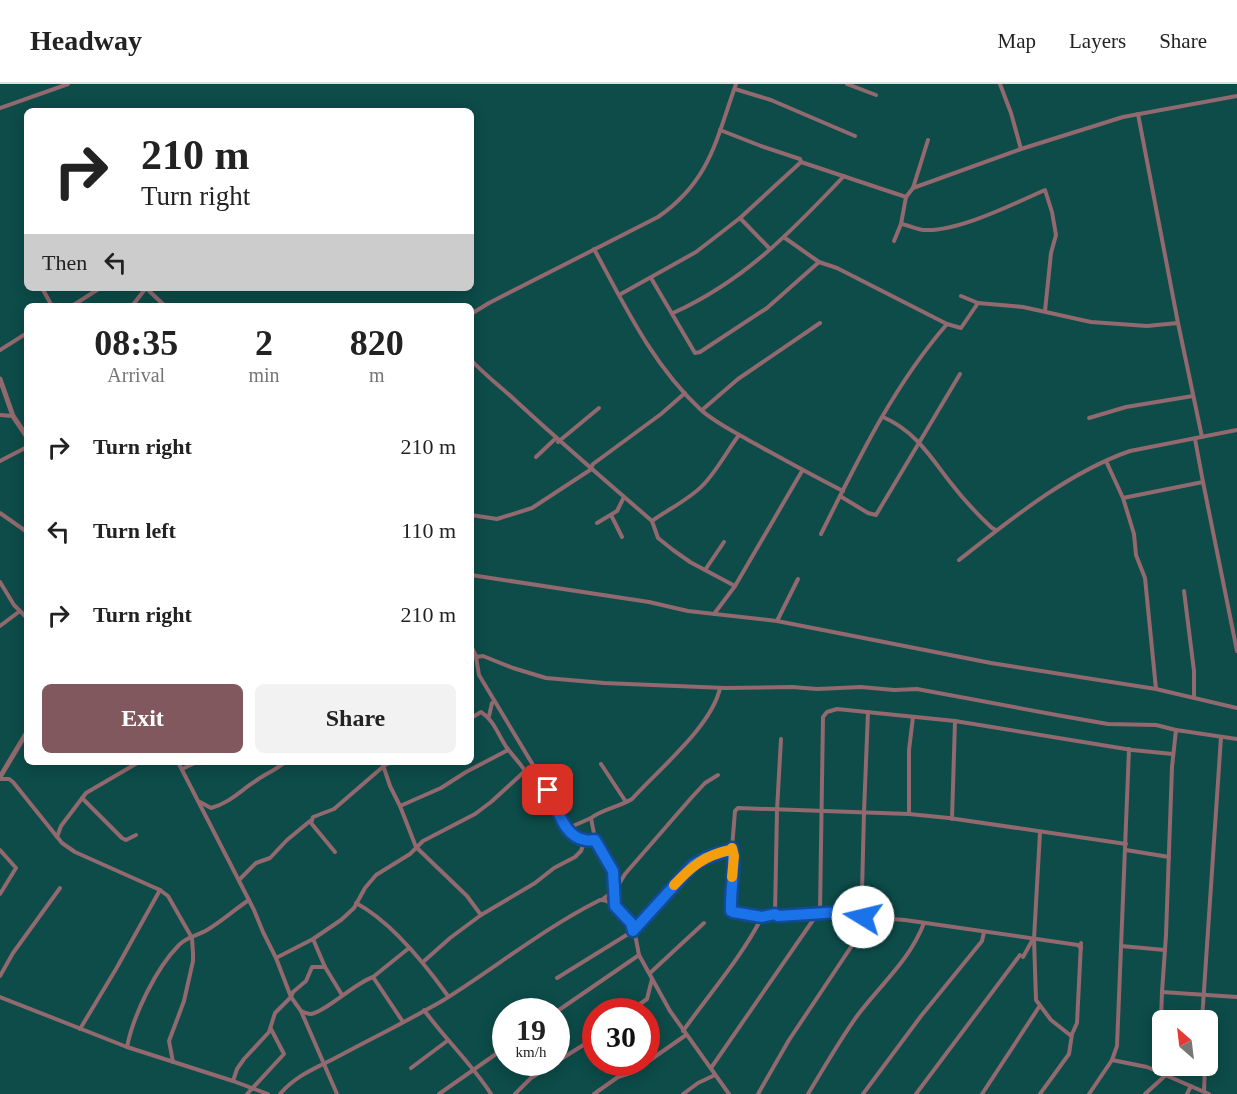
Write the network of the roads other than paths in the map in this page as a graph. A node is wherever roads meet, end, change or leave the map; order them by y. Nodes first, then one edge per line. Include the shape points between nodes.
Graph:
1 (68, 84) edge
2 (847, 84) edge
3 (1000, 84) edge
4 (736, 86) edge
5 (876, 94) dead end
6 (1237, 96) edge
7 (0, 108) edge
8 (1138, 114) junction
9 (720, 130) junction
10 (855, 136) dead end
11 (928, 140) dead end
12 (1021, 149) junction
13 (801, 162) junction
14 (843, 176) junction
15 (913, 188) junction
16 (906, 197) junction
17 (740, 218) junction
18 (901, 224) junction
19 (785, 238) junction
20 (894, 241) dead end
21 (594, 249) junction
22 (770, 249) junction
23 (819, 261) junction
24 (651, 278) junction
25 (95, 291) edge
26 (144, 291) edge
27 (149, 291) edge
28 (619, 295) junction
29 (961, 296) dead end
30 (77, 303) edge
31 (134, 303) edge
32 (162, 303) edge
33 (978, 303) junction
34 (1045, 311) junction
35 (474, 312) edge
36 (673, 313) junction
37 (820, 323) dead end
38 (1178, 323) junction
39 (947, 324) junction
40 (24, 335) edge
41 (0, 350) edge
42 (474, 363) edge
43 (960, 374) dead end
44 (0, 380) edge
45 (685, 393) junction
46 (1193, 396) junction
47 (599, 408) dead end
48 (702, 410) junction
49 (0, 415) edge
50 (13, 416) junction
51 (883, 417) junction
52 (1089, 418) dead end
53 (24, 430) edge
54 (1237, 430) edge
55 (739, 435) junction
56 (1202, 437) junction
57 (1195, 439) junction
58 (557, 440) junction
59 (920, 443) junction
60 (24, 449) edge
61 (536, 457) dead end
62 (0, 461) edge
63 (1106, 461) junction
64 (590, 470) junction
65 (802, 471) junction
66 (1203, 482) junction
67 (843, 491) junction
68 (840, 496) junction
69 (624, 497) junction
70 (1123, 498) junction
71 (0, 513) edge
72 (611, 514) junction
73 (474, 515) edge
74 (652, 521) junction
75 (597, 523) dead end
76 (24, 530) edge
77 (996, 530) junction
78 (821, 534) dead end
79 (622, 537) dead end
80 (724, 542) dead end
81 (958, 560) dead end
82 (705, 570) junction
83 (474, 575) edge
84 (798, 579) dead end
85 (0, 582) edge
86 (735, 586) junction
87 (1184, 591) dead end
88 (20, 611) junction
89 (24, 615) edge
90 (714, 615) junction
91 (17, 617) dead end
92 (777, 621) junction
93 (0, 627) edge
94 (1237, 651) edge
95 (474, 653) edge
96 (476, 657) junction
97 (720, 688) junction
98 (1156, 689) junction
99 (1194, 698) junction
100 (492, 703) dead end
101 (1237, 708) edge
102 (868, 712) junction
103 (474, 716) edge
104 (488, 716) junction
105 (913, 717) junction
106 (955, 721) junction
107 (1176, 730) junction
108 (24, 737) edge
109 (1221, 738) junction
110 (1237, 739) edge
111 (781, 740) dead end
112 (1129, 749) junction
113 (508, 750) junction
114 (1173, 753) junction
115 (601, 764) dead end
116 (134, 765) edge
117 (180, 765) edge
118 (191, 765) edge
119 (282, 765) edge
120 (383, 765) edge
121 (384, 765) edge
122 (182, 769) junction
123 (537, 770) junction
124 (525, 771) junction
125 (718, 774) dead end
126 (0, 776) edge
127 (82, 798) junction
128 (200, 802) junction
129 (626, 802) junction
130 (736, 802) dead end
131 (400, 806) junction
132 (777, 810) junction
133 (735, 811) junction
134 (820, 811) junction
135 (864, 812) junction
136 (909, 814) junction
137 (591, 818) junction
138 (952, 819) junction
139 (310, 822) junction
140 (573, 826) dead end
141 (1040, 832) junction
142 (136, 836) dead end
143 (57, 838) junction
144 (585, 840) junction
145 (595, 840) junction
146 (416, 847) junction
147 (1126, 847) junction
148 (732, 848) junction
149 (0, 850) edge
150 (335, 852) dead end
151 (1169, 857) junction
152 (239, 880) junction
153 (60, 888) dead end
154 (616, 889) junction
155 (160, 890) junction
156 (0, 894) edge
157 (603, 899) junction
158 (249, 900) junction
159 (356, 903) junction
160 (615, 906) junction
161 (819, 913) junction
162 (775, 914) junction
163 (482, 915) junction
164 (762, 917) junction
165 (863, 917) junction
166 (704, 923) dead end
167 (924, 923) junction
168 (633, 931) junction
169 (984, 932) junction
170 (192, 938) junction
171 (313, 939) junction
172 (1034, 939) junction
173 (1081, 943) dead end
174 (1121, 946) junction
175 (409, 948) junction
176 (1081, 948) junction
177 (1165, 950) junction
178 (639, 955) junction
179 (276, 958) junction
180 (423, 962) junction
181 (325, 968) junction
182 (651, 975) junction
183 (0, 976) edge
184 (373, 977) junction
185 (556, 978) dead end
186 (1161, 992) junction
187 (1204, 994) junction
188 (342, 995) junction
189 (448, 996) junction
190 (661, 996) junction
191 (0, 997) edge
192 (291, 997) junction
193 (1237, 997) edge
194 (647, 998) edge
195 (652, 998) edge
196 (570, 1002) edge
197 (1040, 1007) junction
198 (424, 1010) junction
199 (1161, 1010) edge
200 (1203, 1010) edge
201 (301, 1011) junction
202 (402, 1022) junction
203 (270, 1028) junction
204 (80, 1029) junction
205 (684, 1033) junction
206 (1072, 1034) junction
207 (447, 1041) junction
208 (582, 1046) edge
209 (127, 1047) junction
210 (492, 1057) edge
211 (1112, 1060) junction
212 (173, 1062) junction
213 (324, 1064) junction
214 (411, 1068) dead end
215 (711, 1068) junction
216 (474, 1069) junction
217 (1152, 1069) edge
218 (715, 1075) junction
219 (1165, 1076) edge
220 (1171, 1076) edge
221 (1205, 1076) edge
222 (233, 1081) junction
223 (1191, 1086) junction
224 (252, 1088) junction
225 (1204, 1091) junction
226 (247, 1094) edge
227 (268, 1094) edge
228 (280, 1094) edge
229 (337, 1094) edge
230 (438, 1094) edge
231 (491, 1094) edge
232 (515, 1094) edge
233 (594, 1094) edge
234 (683, 1094) edge
235 (729, 1094) edge
236 (758, 1094) edge
237 (808, 1094) edge
238 (863, 1094) edge
239 (916, 1094) edge
240 (982, 1094) edge
241 (1040, 1094) edge
242 (1089, 1094) edge
243 (1145, 1094) edge
244 (1187, 1094) edge
245 (1209, 1094) edge

1 - 7 street
2 - 5 street
3 - 12 street
4 - 9 street
4 - 10 street
6 - 8 street
8 - 12 street
8 - 38 street
9 - 13 street
9 - 21 street via 700,177 674,206
11 - 15 street
12 - 15 street
13 - 14 street
13 - 17 street
14 - 16 street
14 - 19 street
15 - 16 street
16 - 18 street
17 - 22 street
17 - 24 street via 696,252
18 - 20 street
18 - 34 street via 924,230 948,227 983,218 1045,190 1056,235
19 - 22 street
19 - 23 street
21 - 28 street
21 - 35 street
22 - 36 street via 715,292
23 - 36 street via 767,308 700,352 694,353
23 - 39 street
24 - 28 street
24 - 36 street
25 - 30 street
26 - 31 street
27 - 32 street
28 - 45 street via 655,358
29 - 33 street
33 - 34 street
33 - 39 street via 961,328
34 - 38 street via 1090,322 1147,326
37 - 48 street via 738,379
38 - 46 street
39 - 51 street via 911,370
40 - 41 street
42 - 58 street
43 - 59 street
44 - 50 street
45 - 48 street
45 - 64 street
46 - 52 street via 1126,407
46 - 56 street
47 - 58 street
48 - 55 street
49 - 50 street
50 - 53 street
51 - 59 street
51 - 67 street
54 - 56 street
55 - 65 street
55 - 74 street via 701,488
56 - 57 street
57 - 63 street via 1130,451
57 - 66 street
58 - 61 street
58 - 64 street
59 - 68 street via 876,515
59 - 77 street via 969,506
60 - 62 street
63 - 70 street
63 - 77 street
64 - 69 street
64 - 73 street via 532,508 497,519
65 - 67 street
65 - 86 street
66 - 70 street
66 - 94 street
67 - 68 street
68 - 78 street
69 - 72 street
69 - 74 street
70 - 98 street via 1145,578
71 - 76 street
72 - 75 street
72 - 79 street
74 - 82 street via 657,538
77 - 81 street
80 - 82 street
82 - 86 street
83 - 90 street
84 - 92 street
85 - 88 street
86 - 90 street
87 - 99 street
88 - 89 street
88 - 93 street
90 - 92 street
91 - 93 street
92 - 98 street via 992,663
95 - 96 street
96 - 97 street via 546,678
96 - 123 street via 482,681
97 - 107 street via 917,689 1108,724 1156,725
97 - 129 street via 717,700 680,750
98 - 99 street
99 - 101 street
100 - 104 street
102 - 105 street
102 - 134 street via 837,709 823,717
102 - 135 street
103 - 104 street via 481,712
104 - 113 street
105 - 106 street
105 - 136 street
106 - 112 street
106 - 138 street
107 - 109 street
107 - 114 street
108 - 126 street
109 - 110 street
109 - 187 street
111 - 132 street
112 - 114 street
112 - 147 street
113 - 124 street
113 - 131 street
114 - 151 street
115 - 129 street
116 - 127 street
117 - 122 street
118 - 122 street
119 - 128 street via 219,806 211,808
120 - 139 street via 334,809 318,814
121 - 131 street
122 - 128 street
123 - 124 street
123 - 144 street via 567,828
124 - 146 street via 475,814
125 - 154 street via 692,797
126 - 143 street via 13,782
127 - 142 street via 122,838
127 - 143 street
128 - 152 street
129 - 137 street
130 - 133 street
131 - 146 street
132 - 133 street
132 - 134 street
132 - 162 street
133 - 148 street
134 - 135 street
134 - 161 street
135 - 136 street
135 - 165 street
136 - 138 street
137 - 140 street
137 - 145 street
138 - 141 street
139 - 150 street
139 - 152 street
141 - 147 street
141 - 172 street
143 - 155 street via 75,852
144 - 145 street
144 - 163 street via 575,857
145 - 154 street via 613,871
146 - 159 street via 376,875
146 - 163 street
147 - 151 street
147 - 174 street
148 - 164 street via 731,911
148 - 168 street via 693,865
149 - 156 street via 16,868
151 - 177 street
152 - 158 street
153 - 183 street
154 - 157 street
154 - 160 street
155 - 170 street via 168,896
155 - 204 street
157 - 160 street
157 - 189 street via 545,931
158 - 170 street
158 - 179 street
159 - 171 street via 341,920
159 - 175 street
160 - 168 street via 631,923
161 - 162 street
161 - 165 street
161 - 215 street
162 - 164 street
163 - 180 street
164 - 205 street via 747,945
165 - 167 street
165 - 236 street via 861,932
166 - 182 street
167 - 169 street
167 - 237 street via 912,948 858,1015
168 - 178 street
168 - 185 street
169 - 172 street
169 - 238 street via 982,941
170 - 209 street via 181,942 171,953 148,991 131,1027
170 - 212 street via 193,962 169,1041
171 - 179 street
171 - 181 street
172 - 176 street
172 - 197 street via 1036,1000
172 - 239 street
173 - 176 street
174 - 177 street
174 - 211 street via 1117,1046
175 - 180 street
175 - 184 street
176 - 206 street via 1077,1023
177 - 186 street
178 - 182 street
178 - 196 street
179 - 192 street
180 - 189 street
181 - 188 street
181 - 192 street via 312,967 306,981
182 - 190 street
182 - 194 street
184 - 188 street
184 - 202 street
186 - 187 street
186 - 199 street
187 - 193 street
187 - 200 street
188 - 201 street via 322,1010 310,1014
189 - 198 street
190 - 195 street
190 - 205 street
191 - 204 street
192 - 201 street
192 - 203 street via 275,1013
197 - 206 street
197 - 240 street
198 - 202 street
198 - 207 street
201 - 213 street
202 - 213 street
203 - 222 street via 240,1064
203 - 224 street via 284,1054
204 - 209 street
205 - 215 street
205 - 233 street via 633,1072 618,1077
206 - 241 street via 1069,1054
207 - 214 street
207 - 216 street
208 - 232 street via 531,1078
209 - 212 street
210 - 216 street
211 - 217 street
211 - 242 street
212 - 222 street
213 - 228 street via 296,1079
213 - 229 street
215 - 218 street
216 - 230 street
216 - 231 street
218 - 234 street
218 - 235 street
219 - 243 street
220 - 223 street
221 - 225 street
222 - 224 street
223 - 225 street
223 - 244 street
224 - 226 street
224 - 227 street
225 - 245 street

